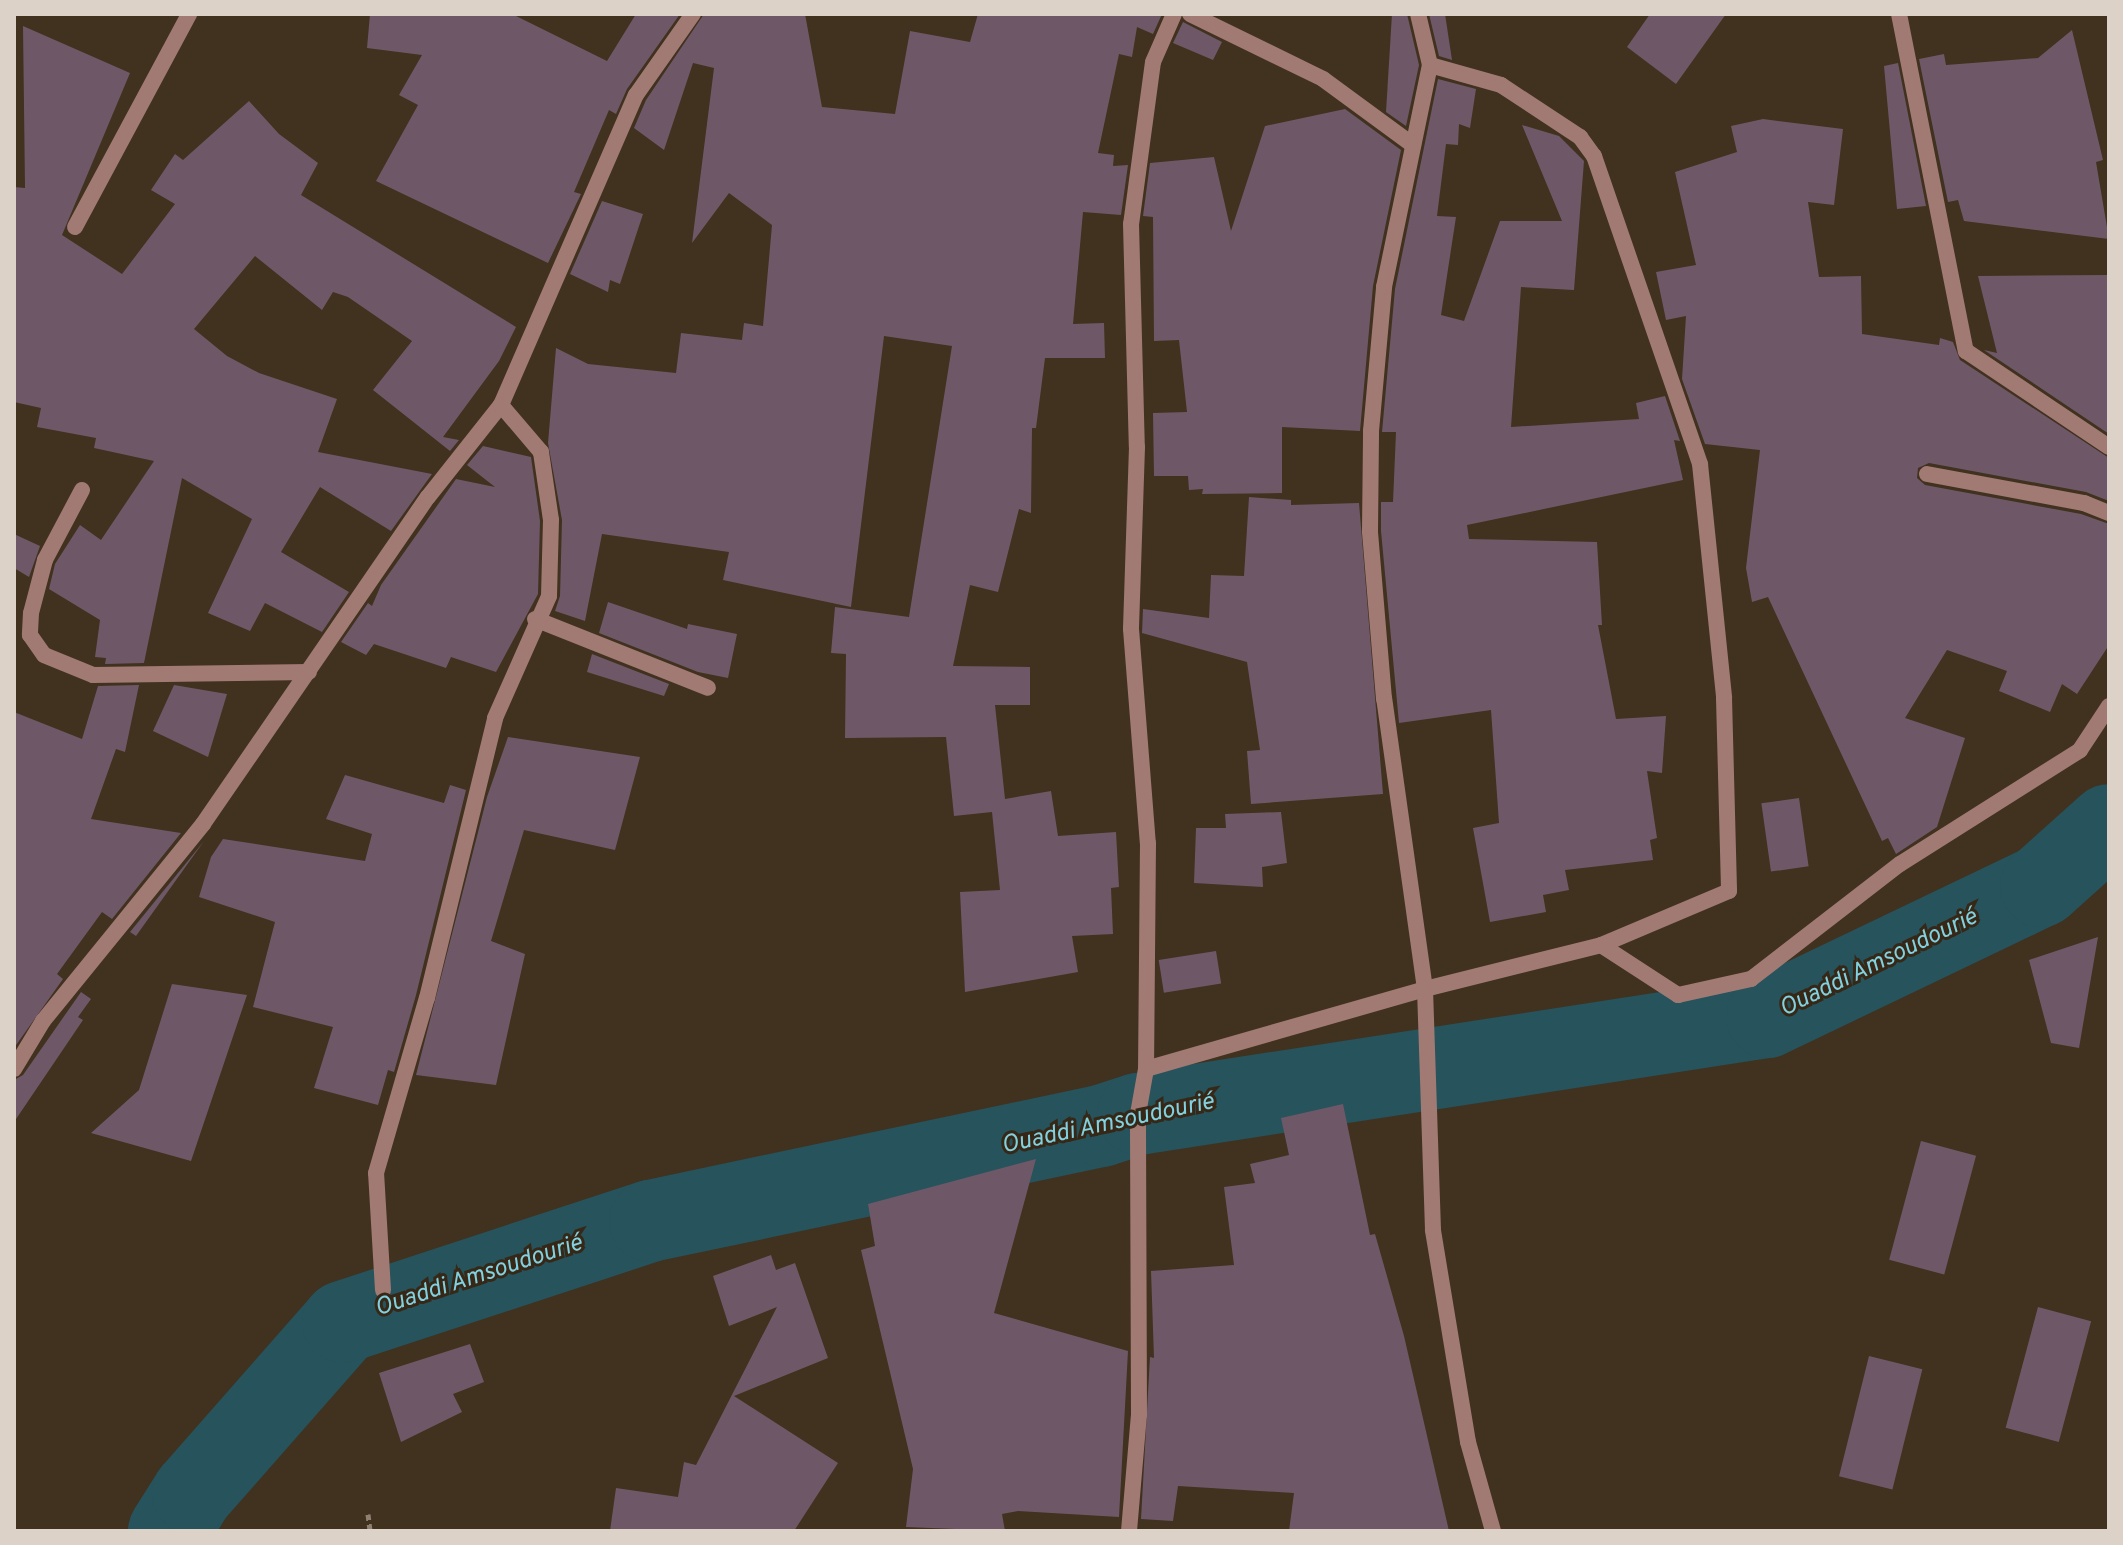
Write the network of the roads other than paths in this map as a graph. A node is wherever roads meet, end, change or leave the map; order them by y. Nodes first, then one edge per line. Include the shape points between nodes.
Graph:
1 (189, 14) edge
2 (693, 14) edge
3 (1174, 14) edge
4 (1190, 14) edge
5 (1418, 14) edge
6 (1899, 14) edge
7 (1430, 65) junction
8 (1413, 145) junction
9 (75, 227) dead end
10 (501, 405) junction
11 (2109, 447) edge
12 (1927, 474) dead end
13 (82, 490) dead end
14 (2109, 513) edge
15 (535, 619) junction
16 (309, 672) junction
17 (708, 688) dead end
18 (2109, 706) edge
19 (1601, 945) junction
20 (1425, 989) junction
21 (14, 1069) edge
22 (1146, 1069) junction
23 (383, 1290) dead end
24 (1129, 1531) edge
25 (1493, 1531) edge

1 - 9 street
2 - 10 street via 636,95
3 - 22 street via 1153,62 1131,224 1137,447 1131,629 1148,843
4 - 8 street via 1323,79
5 - 7 street
6 - 11 street via 1966,351
7 - 8 street
7 - 19 street via 1501,85 1580,137 1594,156 1700,464 1724,698 1729,891
8 - 20 street via 1384,287 1371,431 1370,531 1384,699
10 - 15 street via 541,452 551,560 549,596
10 - 16 street via 428,497
12 - 14 street via 2084,503
13 - 16 street via 45,560 31,613 30,635 44,655 93,675
15 - 17 street
15 - 23 street via 495,718 427,998 376,1173
16 - 21 street via 203,824 43,1021
18 - 19 street via 2080,750 1900,864 1751,979 1678,995
19 - 20 street
20 - 22 street
20 - 25 street via 1433,1230 1468,1442
22 - 24 street via 1138,1114 1139,1415

